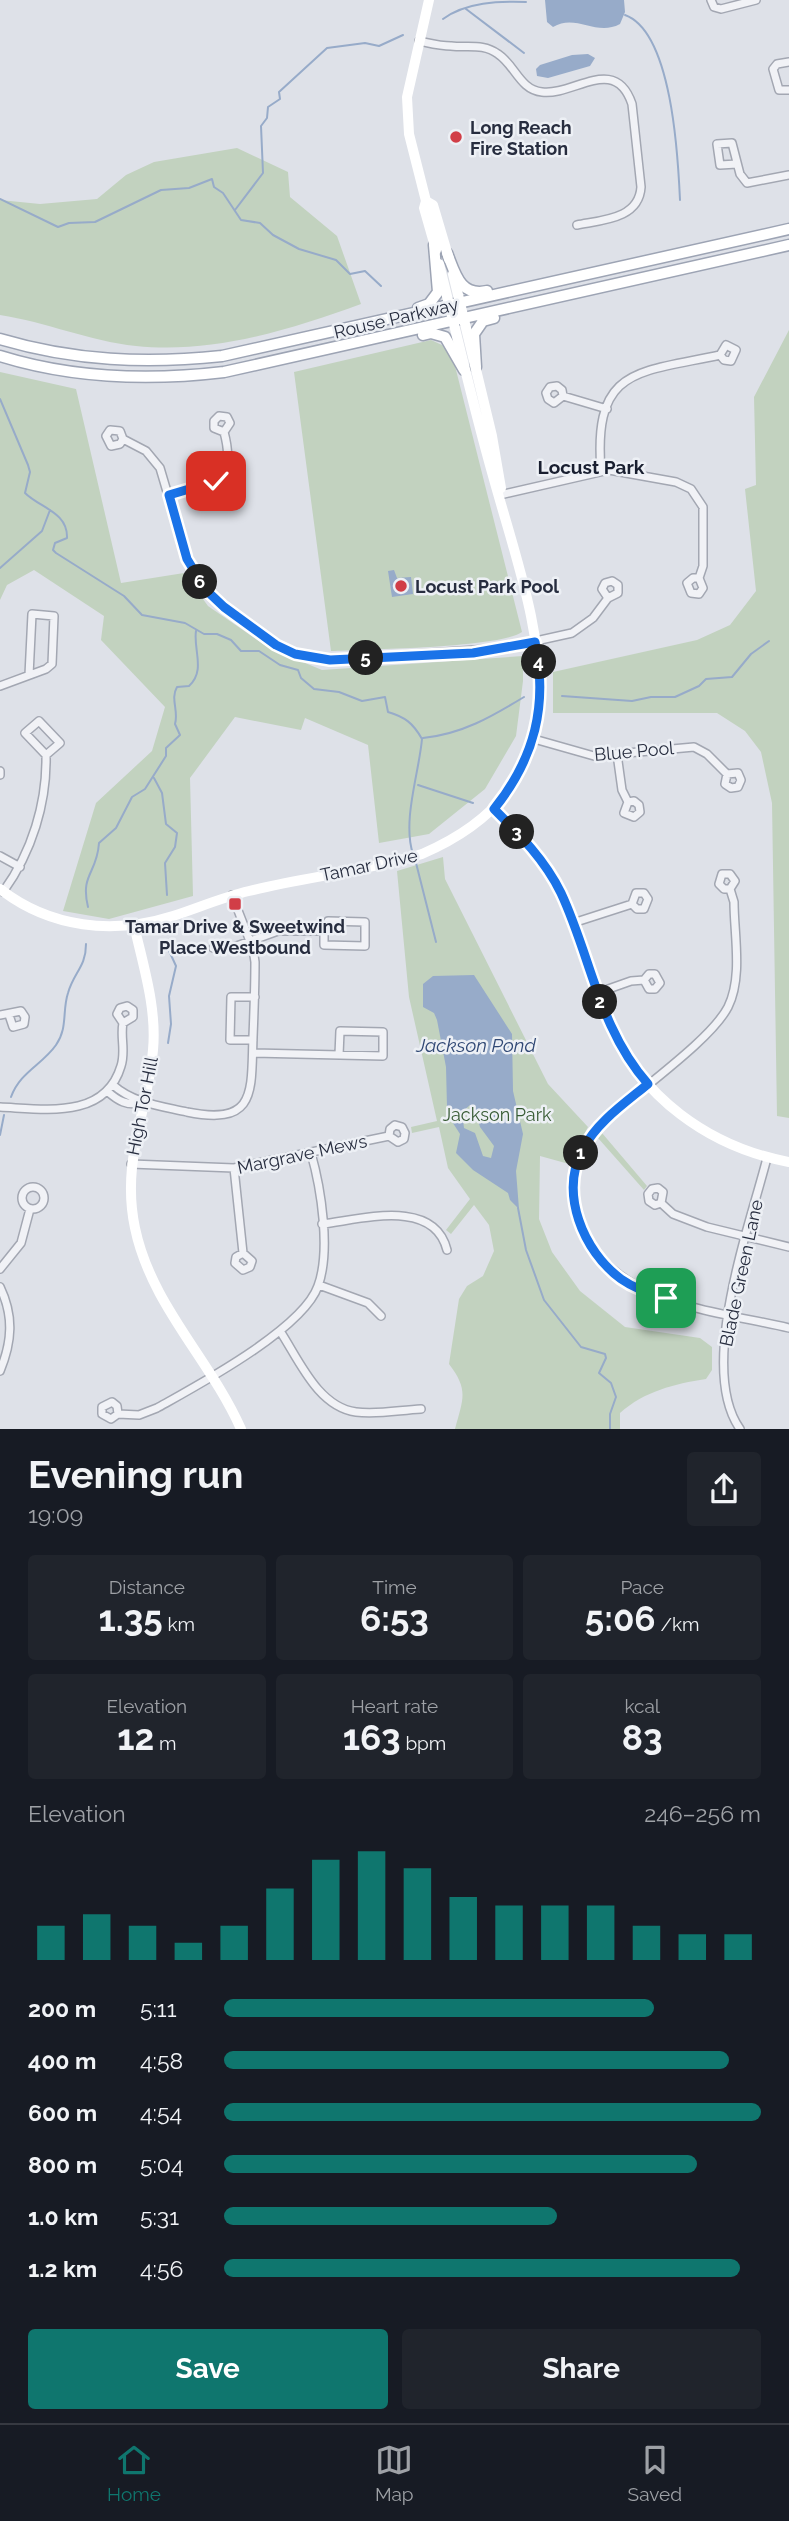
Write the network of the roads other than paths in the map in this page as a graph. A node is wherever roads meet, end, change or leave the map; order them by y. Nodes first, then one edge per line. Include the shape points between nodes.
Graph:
1 (429, 0) edge
2 (710, 0) edge
3 (754, 0) edge
4 (419, 40) junction
5 (789, 62) edge
6 (789, 90) edge
7 (737, 164) dead end
8 (789, 175) edge
9 (426, 201) junction
10 (577, 225) dead end
11 (789, 229) edge
12 (434, 245) junction
13 (789, 245) edge
14 (447, 253) junction
15 (593, 273) junction
16 (569, 295) junction
17 (455, 304) junction
18 (459, 321) junction
19 (321, 335) junction
20 (0, 339) edge
21 (354, 344) junction
22 (720, 355) dead end
23 (0, 356) edge
24 (476, 367) junction
25 (464, 370) junction
26 (563, 396) dead end
27 (607, 409) junction
28 (224, 432) dead end
29 (123, 439) dead end
30 (601, 471) junction
31 (169, 495) junction
32 (500, 495) junction
33 (699, 578) dead end
34 (608, 598) dead end
35 (535, 642) junction
36 (29, 674) junction
37 (0, 686) edge
38 (534, 739) junction
39 (617, 754) junction
40 (46, 755) junction
41 (727, 774) dead end
42 (628, 802) dead end
43 (494, 809) junction
44 (0, 856) edge
45 (20, 867) junction
46 (730, 889) dead end
47 (2, 890) edge
48 (232, 895) junction
49 (632, 904) dead end
50 (573, 923) junction
51 (134, 925) junction
52 (324, 931) junction
53 (250, 940) junction
54 (213, 948) dead end
55 (644, 980) dead end
56 (597, 993) junction
57 (255, 998) junction
58 (0, 1015) edge
59 (9, 1015) dead end
60 (124, 1023) dead end
61 (253, 1040) junction
62 (253, 1053) junction
63 (339, 1055) junction
64 (648, 1084) junction
65 (110, 1088) junction
66 (142, 1102) junction
67 (0, 1107) edge
68 (389, 1136) dead end
69 (311, 1153) junction
70 (767, 1158) junction
71 (789, 1161) edge
72 (130, 1164) junction
73 (234, 1168) junction
74 (661, 1203) dead end
75 (30, 1209) dead end
76 (322, 1224) junction
77 (747, 1236) junction
78 (789, 1247) edge
79 (447, 1250) dead end
80 (243, 1253) dead end
81 (0, 1269) edge
82 (319, 1285) junction
83 (0, 1287) edge
84 (729, 1314) junction
85 (381, 1315) dead end
86 (789, 1328) edge
87 (280, 1331) junction
88 (0, 1371) edge
89 (210, 1376) junction
90 (421, 1409) dead end
91 (117, 1414) dead end
92 (241, 1429) edge
93 (740, 1429) edge

1 - 4 street, Tamar Drive
2 - 3 street via 721,9
4 - 9 street, Tamar Drive via 407,115
4 - 10 street via 490,50 506,60 530,88 543,92 603,79 616,82 627,92 632,104 639,197 625,214
5 - 6 street via 773,69 779,90
7 - 8 street via 747,183
9 - 12 street, Tamar Drive
9 - 14 street, Tamar Drive via 433,205
11 - 15 main road, Rouse Parkway
12 - 17 street, Tamar Drive
12 - 19 main road via 439,286 429,304
13 - 16 main road, Rouse Parkway
14 - 15 main road via 459,283 479,293
14 - 17 street, Tamar Drive
15 - 17 main road, Rouse Parkway
16 - 18 main road, Rouse Parkway
16 - 24 main road via 483,321 474,334
17 - 18 street, Tamar Drive
17 - 19 main road, Rouse Parkway
18 - 21 main road, Rouse Parkway
18 - 24 street, Tamar Drive
18 - 25 street, Tamar Drive
19 - 20 main road, Rouse Parkway via 222,356 161,361 65,355
21 - 23 main road, Rouse Parkway via 247,369 159,378 74,373
21 - 25 main road via 438,334 449,341
22 - 27 street via 629,376 617,387
24 - 32 street, Tamar Drive
25 - 32 street, Tamar Drive
26 - 27 street
27 - 30 street via 600,444
28 - 31 street via 229,459 222,477
29 - 31 street via 156,461
30 - 32 street
30 - 33 street via 639,474 691,489 705,516 704,566
31 - 35 street via 187,559 206,590 258,632 295,654 330,660 473,653
32 - 35 street, Tamar Drive
34 - 35 street via 578,629
35 - 38 street, Tamar Drive via 541,701
36 - 36 street via 32,614 54,616 52,664
36 - 37 street
38 - 39 street, Blue Pool via 582,754
38 - 43 street, Tamar Drive via 521,770
39 - 41 street, Blue Pool via 694,747
39 - 42 street
40 - 40 street via 60,743 39,721 25,733
40 - 45 street via 42,807
43 - 48 street, Tamar Drive via 460,836 407,859
43 - 50 street via 540,858
44 - 45 street
45 - 47 street
46 - 64 street via 735,972 730,1001 715,1024
47 - 51 street, Tamar Drive via 32,909 75,924
48 - 51 street, Tamar Drive
48 - 53 street
49 - 50 street
50 - 56 street
51 - 66 street, High Tor Hill via 153,1028
52 - 52 street via 328,921 365,922 365,946 324,945
52 - 53 street via 278,931
53 - 54 street via 231,948
53 - 57 street via 255,955
55 - 56 street
56 - 64 street via 615,1037
57 - 61 street
57 - 61 street via 231,997 230,1040
58 - 59 street
60 - 65 street via 123,1058
61 - 62 street
62 - 63 street
62 - 66 street via 251,1090 233,1112 213,1117
63 - 63 street via 383,1056 383,1032 340,1031
64 - 70 street via 701,1130
64 - 84 street via 594,1132 581,1152 573,1185 576,1213 593,1248 622,1279 652,1294
65 - 66 street
65 - 67 street via 70,1109
66 - 72 street, High Tor Hill
68 - 69 street, Margrave Mews
69 - 73 street, Margrave Mews
69 - 76 street
70 - 71 street
70 - 77 street, Blade Green Lane
72 - 73 street, Margrave Mews
72 - 89 street, High Tor Hill via 131,1207 146,1266
73 - 80 street
74 - 77 street via 683,1218
75 - 81 street via 21,1243
76 - 79 street via 414,1217 438,1231
76 - 82 street
77 - 78 street
77 - 84 street, Blade Green Lane
82 - 85 street via 368,1303
82 - 87 street via 302,1312
83 - 88 street via 8,1307 10,1338
84 - 86 street
84 - 93 street, Blade Green Lane via 723,1372 729,1409
87 - 89 street
87 - 90 street via 317,1387 339,1407 362,1413
89 - 91 street via 147,1413
89 - 92 street, High Tor Hill

